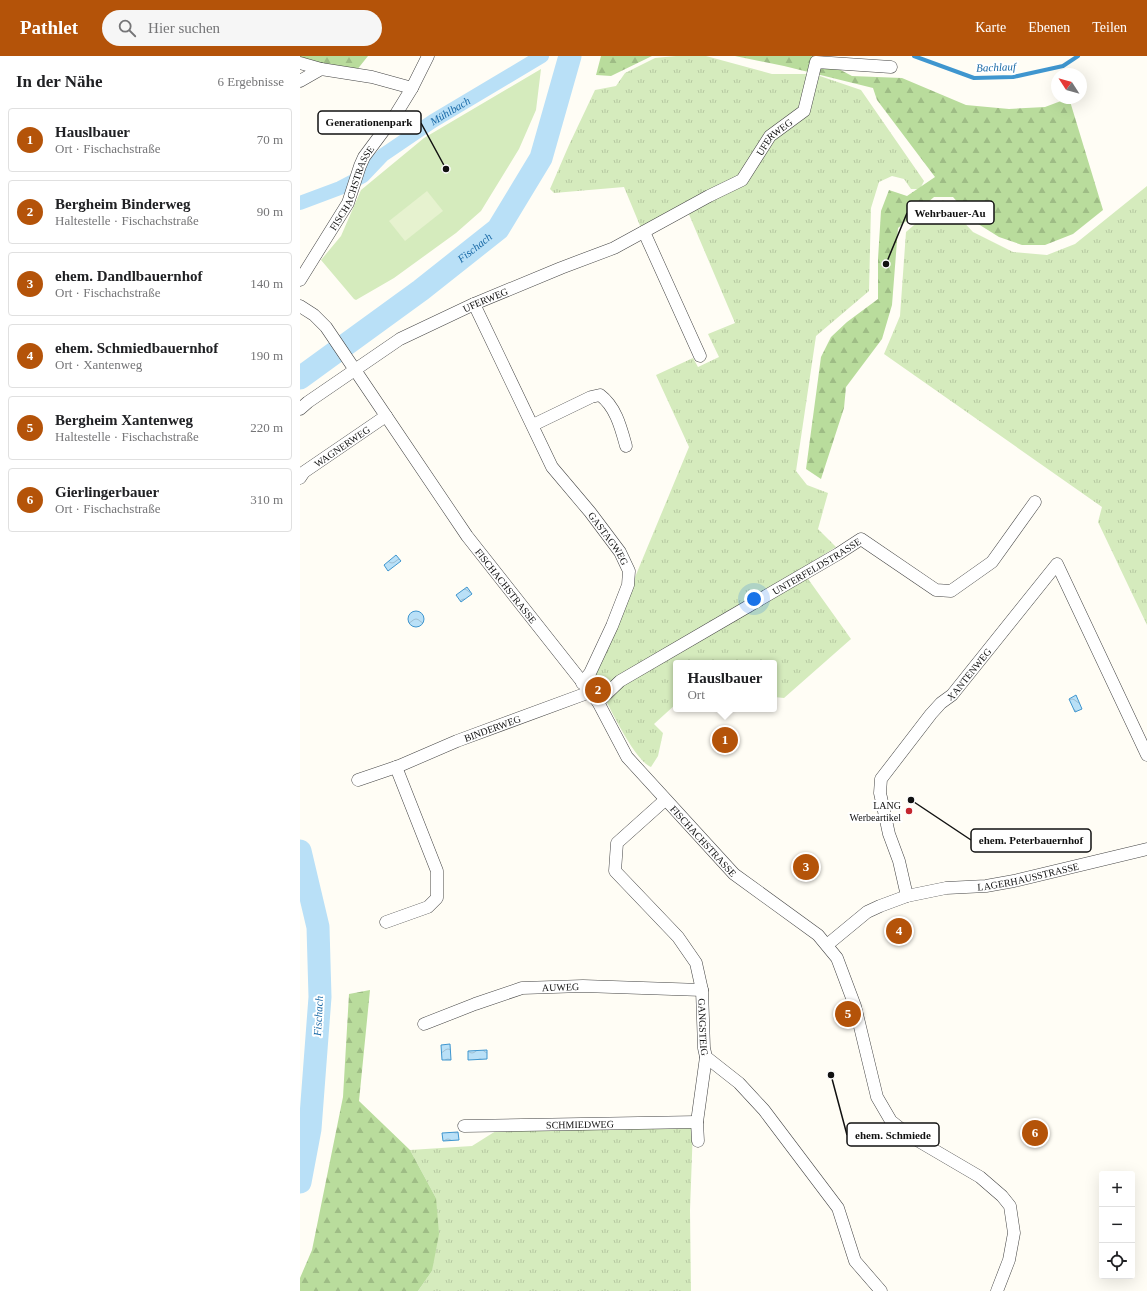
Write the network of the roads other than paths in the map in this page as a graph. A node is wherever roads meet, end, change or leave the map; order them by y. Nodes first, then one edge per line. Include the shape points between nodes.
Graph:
1 (428, 56) edge
2 (300, 63) edge
3 (891, 67) dead end
4 (321, 69) junction
5 (300, 81) edge
6 (412, 88) junction
7 (644, 232) junction
8 (300, 280) edge
9 (474, 304) junction
10 (300, 306) edge
11 (700, 356) dead end
12 (355, 370) junction
13 (300, 409) edge
14 (386, 416) junction
15 (533, 425) junction
16 (626, 446) dead end
17 (300, 478) edge
18 (1035, 502) dead end
19 (582, 683) junction
20 (590, 692) junction
21 (598, 702) junction
22 (1147, 755) edge
23 (396, 767) junction
24 (358, 780) dead end
25 (665, 800) junction
26 (1147, 849) edge
27 (907, 896) junction
28 (386, 922) dead end
29 (827, 945) junction
30 (702, 990) junction
31 (424, 1024) dead end
32 (706, 1057) junction
33 (697, 1122) junction
34 (464, 1126) dead end
35 (698, 1141) dead end
36 (881, 1291) edge
37 (996, 1291) edge

1 - 6 street, FISCHACHSTRASSE
2 - 4 street
3 - 7 street, UFERWEG via 816,62 804,111 770,136 742,180
4 - 5 street
4 - 6 street via 372,77
6 - 8 street, FISCHACHSTRASSE via 360,166 348,204
7 - 9 street, UFERWEG via 614,248
7 - 11 street
9 - 12 street, UFERWEG via 400,339
9 - 15 street, GASTAGWEG
10 - 12 street, FISCHACHSTRASSE via 326,327
12 - 13 street
12 - 14 street, FISCHACHSTRASSE
14 - 17 street, WAGNERWEG via 304,472
14 - 19 street, FISCHACHSTRASSE via 467,536
15 - 16 street via 600,395 609,404 619,422
15 - 19 street, GASTAGWEG via 552,467 620,552 629,571 628,585 612,626 590,673
18 - 21 street, UNTERFELDSTRASSE via 992,562 951,591 936,590 861,539 620,681
19 - 20 street, FISCHACHSTRASSE
20 - 21 street, FISCHACHSTRASSE
20 - 23 street, BINDERWEG via 457,741
21 - 25 street, FISCHACHSTRASSE via 626,756
22 - 27 street, XANTENWEG via 1057,564 952,694 931,714 881,779 880,793 889,834 899,861
23 - 24 street, BINDERWEG
23 - 28 street via 437,871 437,898 428,907
25 - 29 street, FISCHACHSTRASSE via 734,874 818,935
25 - 30 street, GANGSTEIG via 617,843 616,871 678,937 696,963
26 - 27 street, LAGERHAUSSTRASSE via 1014,881 986,886 946,888
27 - 29 street via 867,912
29 - 37 street, FISCHACHSTRASSE via 842,970 855,1006 877,1097 891,1121 910,1136 980,1177 1010,1206 1014,1232 1009,1260
30 - 31 street, AUWEG via 583,986 522,988
30 - 32 street, GANGSTEIG
32 - 33 street
32 - 36 street, GANGSTEIG via 740,1083 773,1121 838,1208 854,1261
33 - 34 street, SCHMIEDWEG
33 - 35 street

